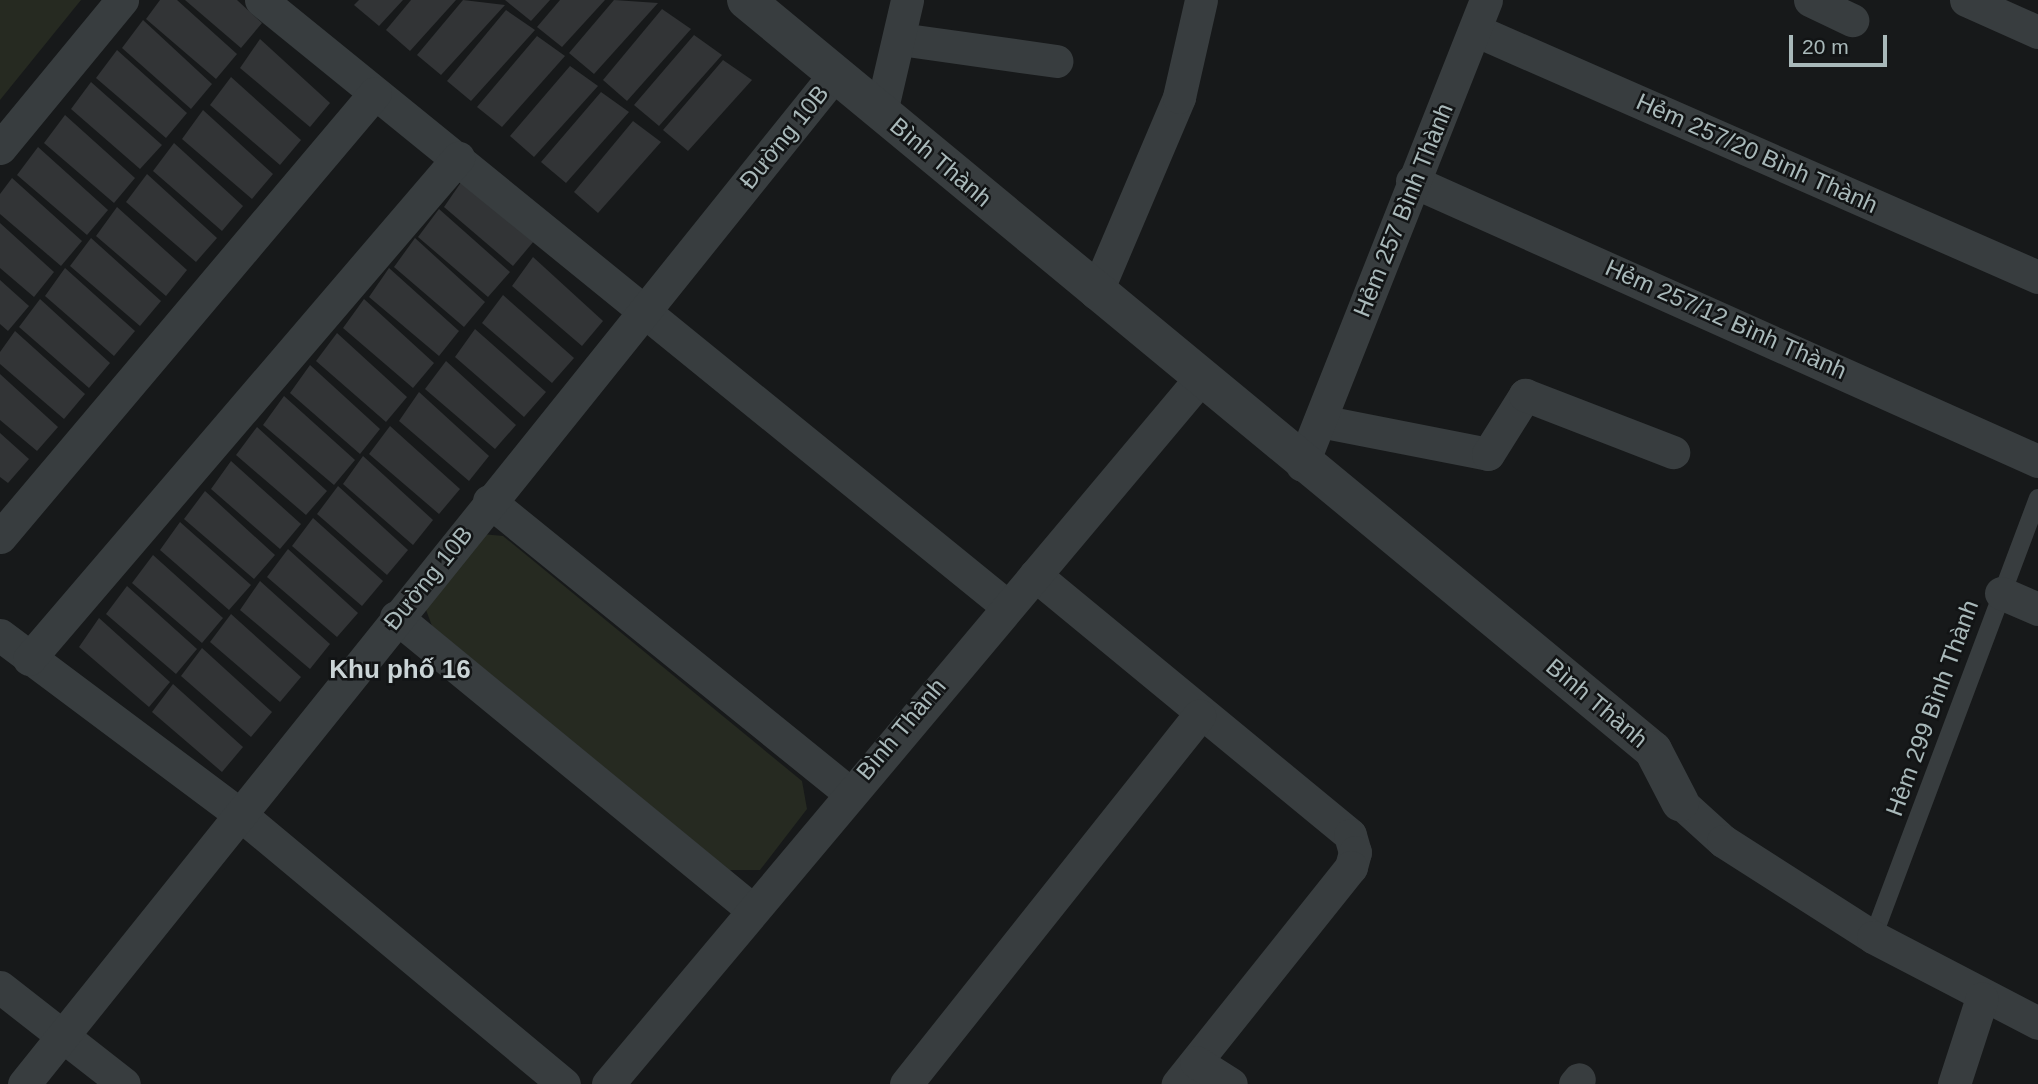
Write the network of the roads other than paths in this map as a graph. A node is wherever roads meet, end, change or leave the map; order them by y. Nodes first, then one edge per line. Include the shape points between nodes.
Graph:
1 (122, 0) edge
2 (261, 0) edge
3 (746, 0) edge
4 (907, 0) edge
5 (1201, 0) edge
6 (1810, 0) edge
7 (1966, 0) edge
8 (1481, 15) edge
9 (1852, 20) dead end
10 (2038, 32) edge
11 (900, 39) junction
12 (1056, 61) dead end
13 (834, 75) junction
14 (374, 93) junction
15 (881, 112) junction
16 (0, 148) edge
17 (458, 158) junction
18 (1412, 181) junction
19 (2038, 277) edge
20 (1096, 293) junction
21 (645, 307) junction
22 (1200, 379) junction
23 (1320, 421) junction
24 (1673, 453) dead end
25 (2038, 461) edge
26 (1302, 465) junction
27 (2038, 498) edge
28 (489, 502) junction
29 (0, 537) edge
30 (1035, 575) junction
31 (2001, 593) junction
32 (1007, 606) junction
33 (2038, 610) edge
34 (396, 617) junction
35 (0, 635) edge
36 (29, 659) junction
37 (1199, 715) junction
38 (848, 792) junction
39 (1680, 802) joint
40 (242, 816) junction
41 (751, 909) junction
42 (1873, 937) junction
43 (0, 988) edge
44 (1982, 998) junction
45 (2038, 1023) edge
46 (62, 1037) junction
47 (1187, 1073) edge
48 (24, 1084) edge
49 (124, 1084) edge
50 (564, 1084) edge
51 (608, 1084) edge
52 (906, 1084) edge
53 (1231, 1084) edge
54 (1954, 1084) edge

1 - 16 street
2 - 14 street
3 - 13 street, Bình Thành
4 - 11 street
5 - 20 street via 1179,97
6 - 9 street
7 - 10 street
8 - 18 street, Hẻm 257 Bình Thành
8 - 19 street, Hẻm 257/20 Bình Thành
11 - 12 street
11 - 15 street
13 - 15 street, Bình Thành
13 - 21 street, Đường 10B
14 - 17 street
14 - 29 street
15 - 20 street, Bình Thành
17 - 21 street
17 - 36 street
18 - 23 street, Hẻm 257 Bình Thành
18 - 25 street, Hẻm 257/12 Bình Thành
20 - 22 street, Bình Thành
21 - 28 street, Đường 10B
21 - 32 street
22 - 26 street, Bình Thành
22 - 30 street, Bình Thành
23 - 24 street via 1488,454 1525,395
23 - 26 street, Hẻm 257 Bình Thành
26 - 39 street, Bình Thành via 1653,750
27 - 31 lane, Hẻm 299 Bình Thành
28 - 34 street, Đường 10B
28 - 38 street
30 - 32 street, Bình Thành
30 - 37 street
31 - 33 street
31 - 42 lane, Hẻm 299 Bình Thành
32 - 38 street, Bình Thành
34 - 40 street, Đường 10B
34 - 41 street
35 - 36 street
36 - 40 street
37 - 47 street via 1350,835 1355,852 1351,867
37 - 52 street
38 - 41 street, Bình Thành
39 - 42 street, Bình Thành via 1723,841
40 - 46 street, Đường 10B
40 - 50 street
41 - 51 street, Bình Thành
42 - 44 street, Bình Thành
43 - 46 street
44 - 45 street, Bình Thành
44 - 54 street
46 - 48 street, Đường 10B
46 - 49 street
47 - 53 street

